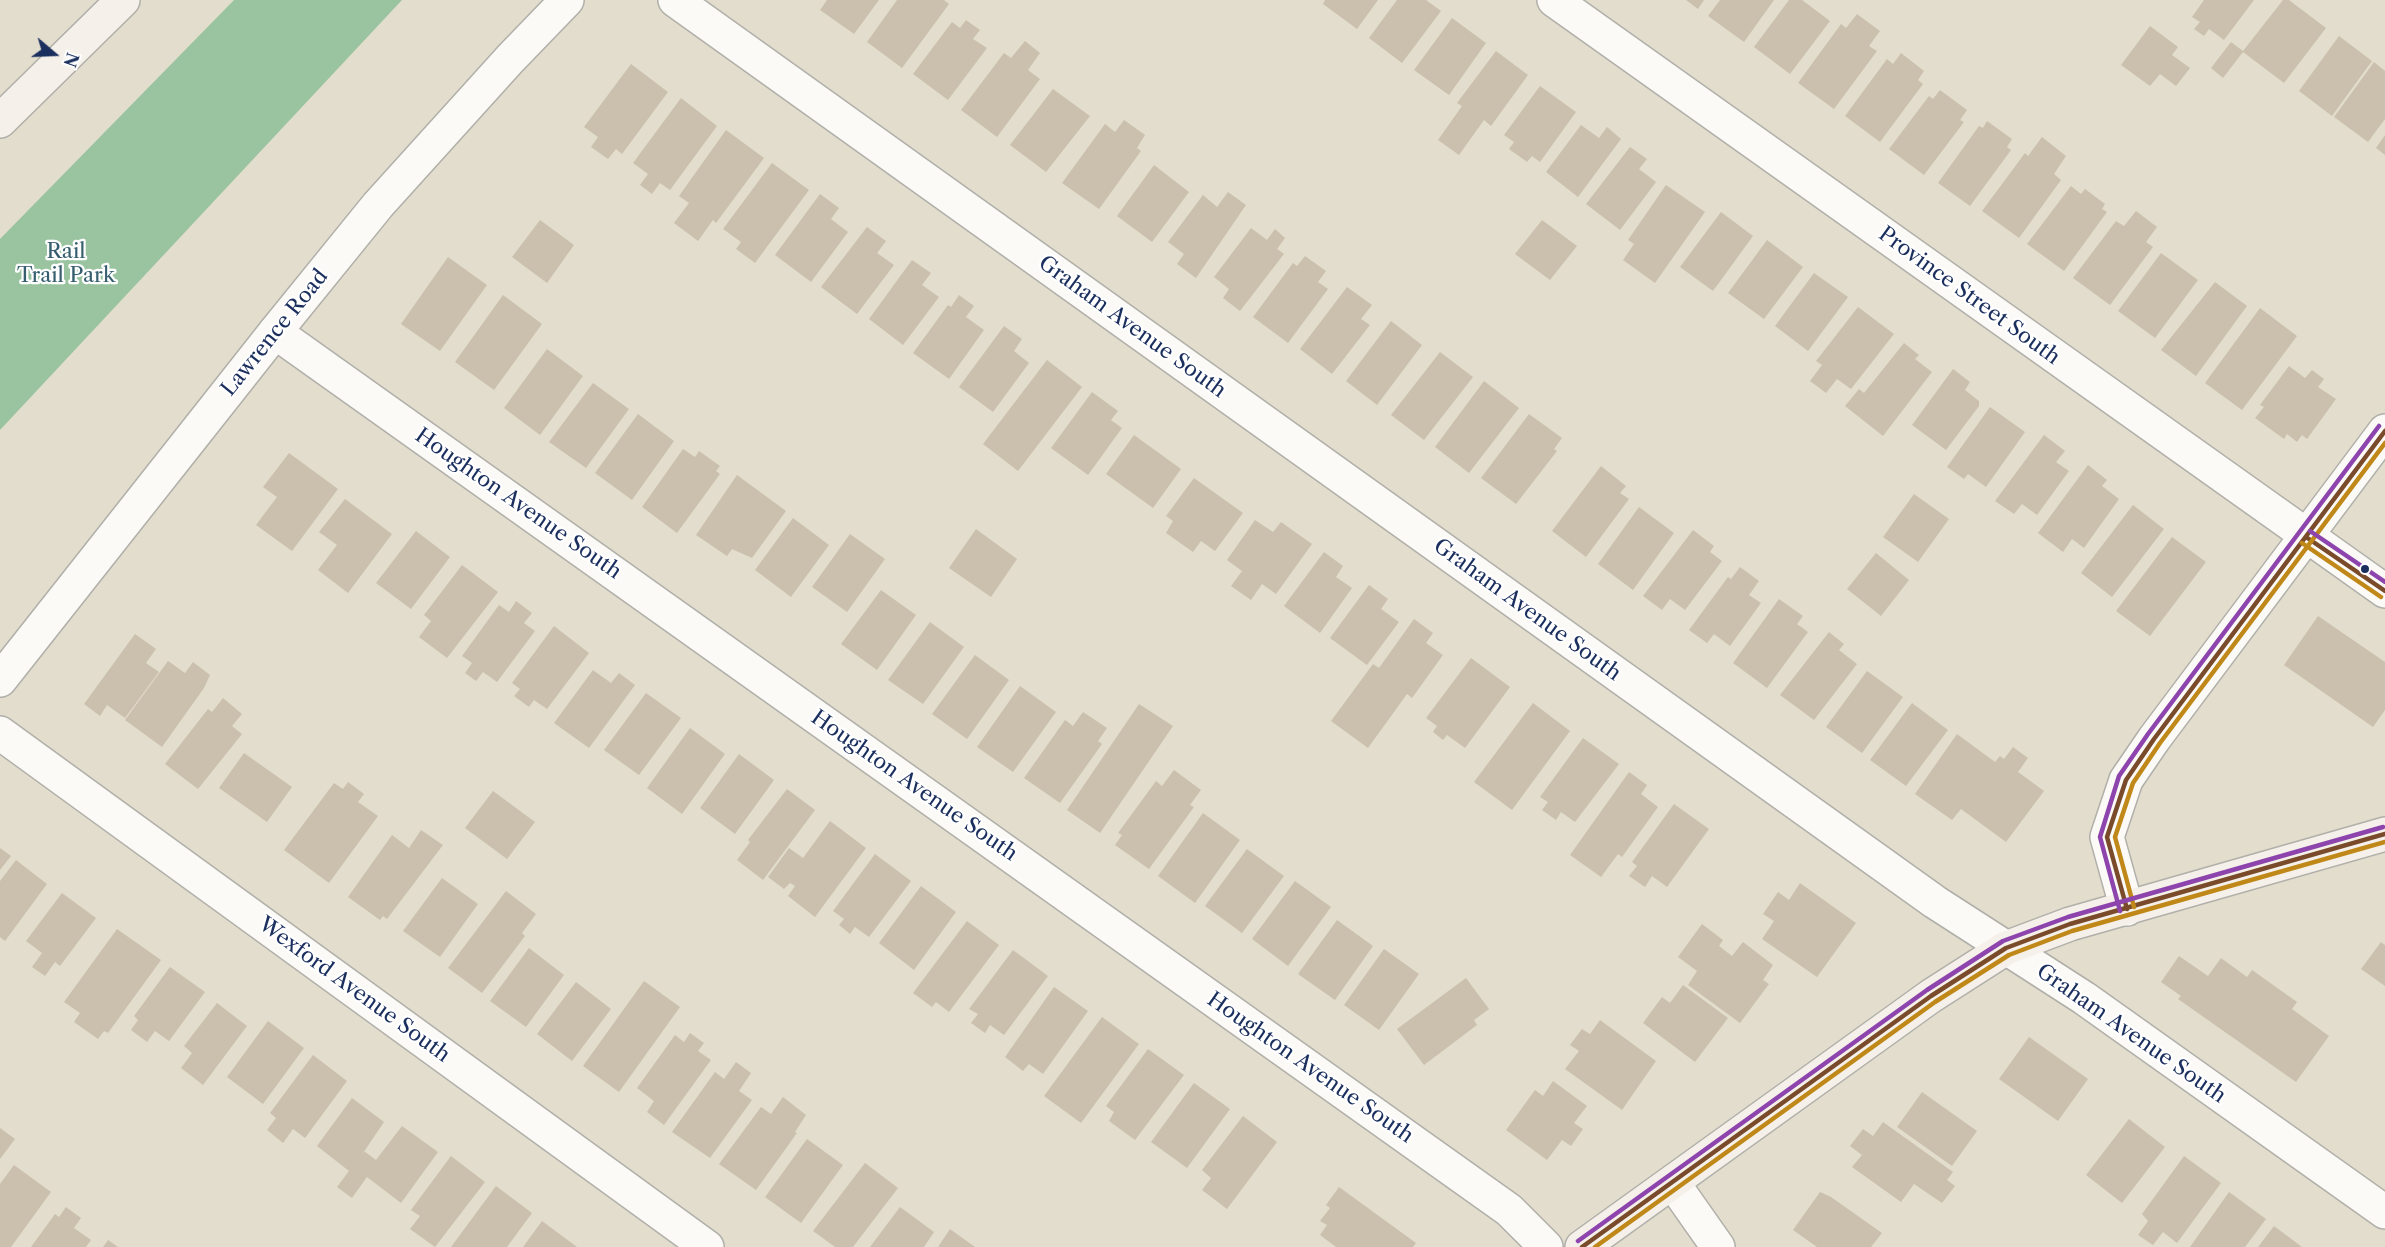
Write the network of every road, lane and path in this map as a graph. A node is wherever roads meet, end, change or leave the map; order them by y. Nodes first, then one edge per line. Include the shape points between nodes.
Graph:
1 (123, 0) edge
2 (567, 0) edge
3 (675, 0) edge
4 (1554, 0) edge
5 (0, 121) edge
6 (275, 332) junction
7 (2385, 431) edge
8 (2306, 537) junction
9 (2385, 591) edge
10 (0, 680) edge
11 (0, 733) edge
12 (2385, 834) edge
13 (2127, 909) junction
14 (2006, 948) junction
15 (1673, 1184) junction
16 (2385, 1212) edge
17 (707, 1247) edge
18 (1546, 1247) edge
19 (1582, 1247) edge
20 (1718, 1247) edge

1 - 5 main road
2 - 6 street, Lawrence Road via 378,206
3 - 14 street, Graham Avenue South via 1906,881
4 - 8 street, Province Street South
6 - 10 street, Lawrence Road
6 - 18 street, Houghton Avenue South via 1509,1210
7 - 8 street
8 - 9 street, Province Street South
8 - 13 street via 2126,780 2107,837
11 - 17 street, Wexford Avenue South
12 - 13 main road
13 - 14 main road via 2070,924
14 - 15 main road via 1931,996
14 - 16 street, Graham Avenue South via 2084,998
15 - 19 main road
15 - 20 street

